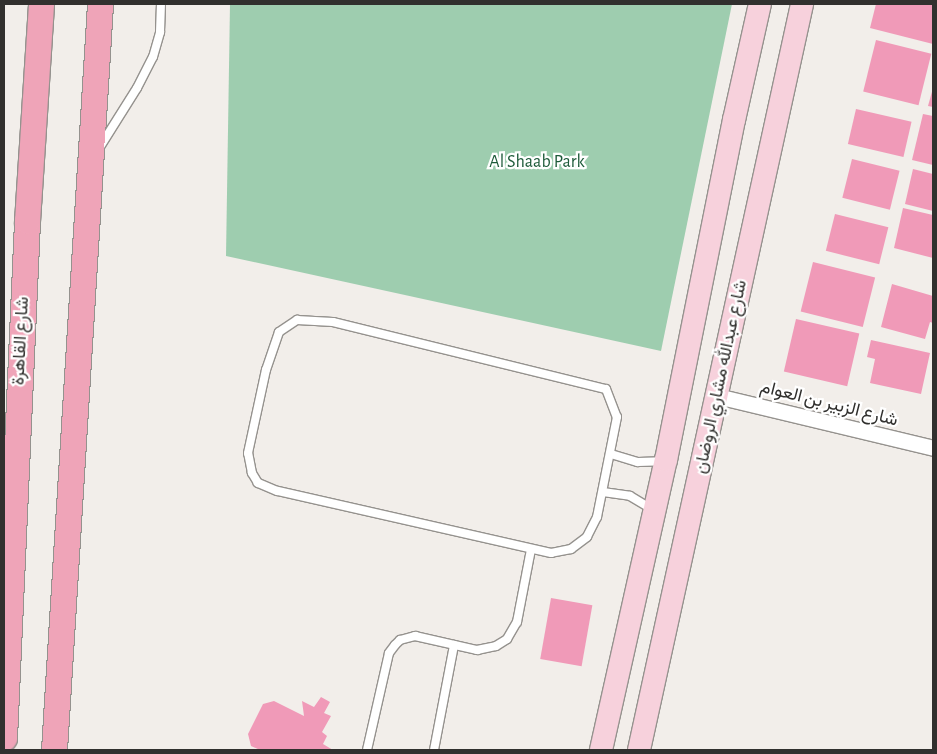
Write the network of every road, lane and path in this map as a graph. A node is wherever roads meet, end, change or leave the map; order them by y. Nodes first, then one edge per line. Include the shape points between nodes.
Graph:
1 (41, 4) edge
2 (100, 4) edge
3 (162, 4) edge
4 (760, 4) edge
5 (799, 7) edge
6 (89, 164) junction
7 (717, 396) junction
8 (932, 443) edge
9 (611, 454) junction
10 (666, 460) junction
11 (603, 492) junction
12 (655, 510) junction
13 (532, 549) junction
14 (628, 638) junction
15 (454, 645) junction
16 (662, 645) junction
17 (4, 738) edge
18 (54, 750) edge
19 (367, 750) edge
20 (434, 750) edge
21 (601, 750) edge
22 (639, 750) edge

1 - 17 main road, شارع القاهرة via 27,221
2 - 6 main road
3 - 6 lane via 160,32 153,57 138,88
4 - 10 street, شارع عبدالله مشاري الروضان
5 - 7 street, شارع عبدالله مشاري الروضان
6 - 18 main road
7 - 8 street, شارع الزبير بن العوام
7 - 16 street, شارع عبدالله مشاري الروضان
9 - 10 lane via 638,462
9 - 11 lane
9 - 13 lane via 617,417 606,389 598,386 327,320 297,320 279,332 266,370 248,453 258,483 277,491
10 - 12 street, شارع عبدالله مشاري الروضان
11 - 12 lane via 630,496
11 - 13 lane via 594,529 581,543 561,552
12 - 14 street, شارع عبدالله مشاري الروضان
13 - 15 lane via 517,622 507,639 486,649
14 - 16 street via 632,651 639,658 653,656
14 - 21 street, شارع عبدالله مشاري الروضان
15 - 19 lane via 415,636 400,640 395,645 389,653
15 - 20 lane
16 - 22 street, شارع عبدالله مشاري الروضان

